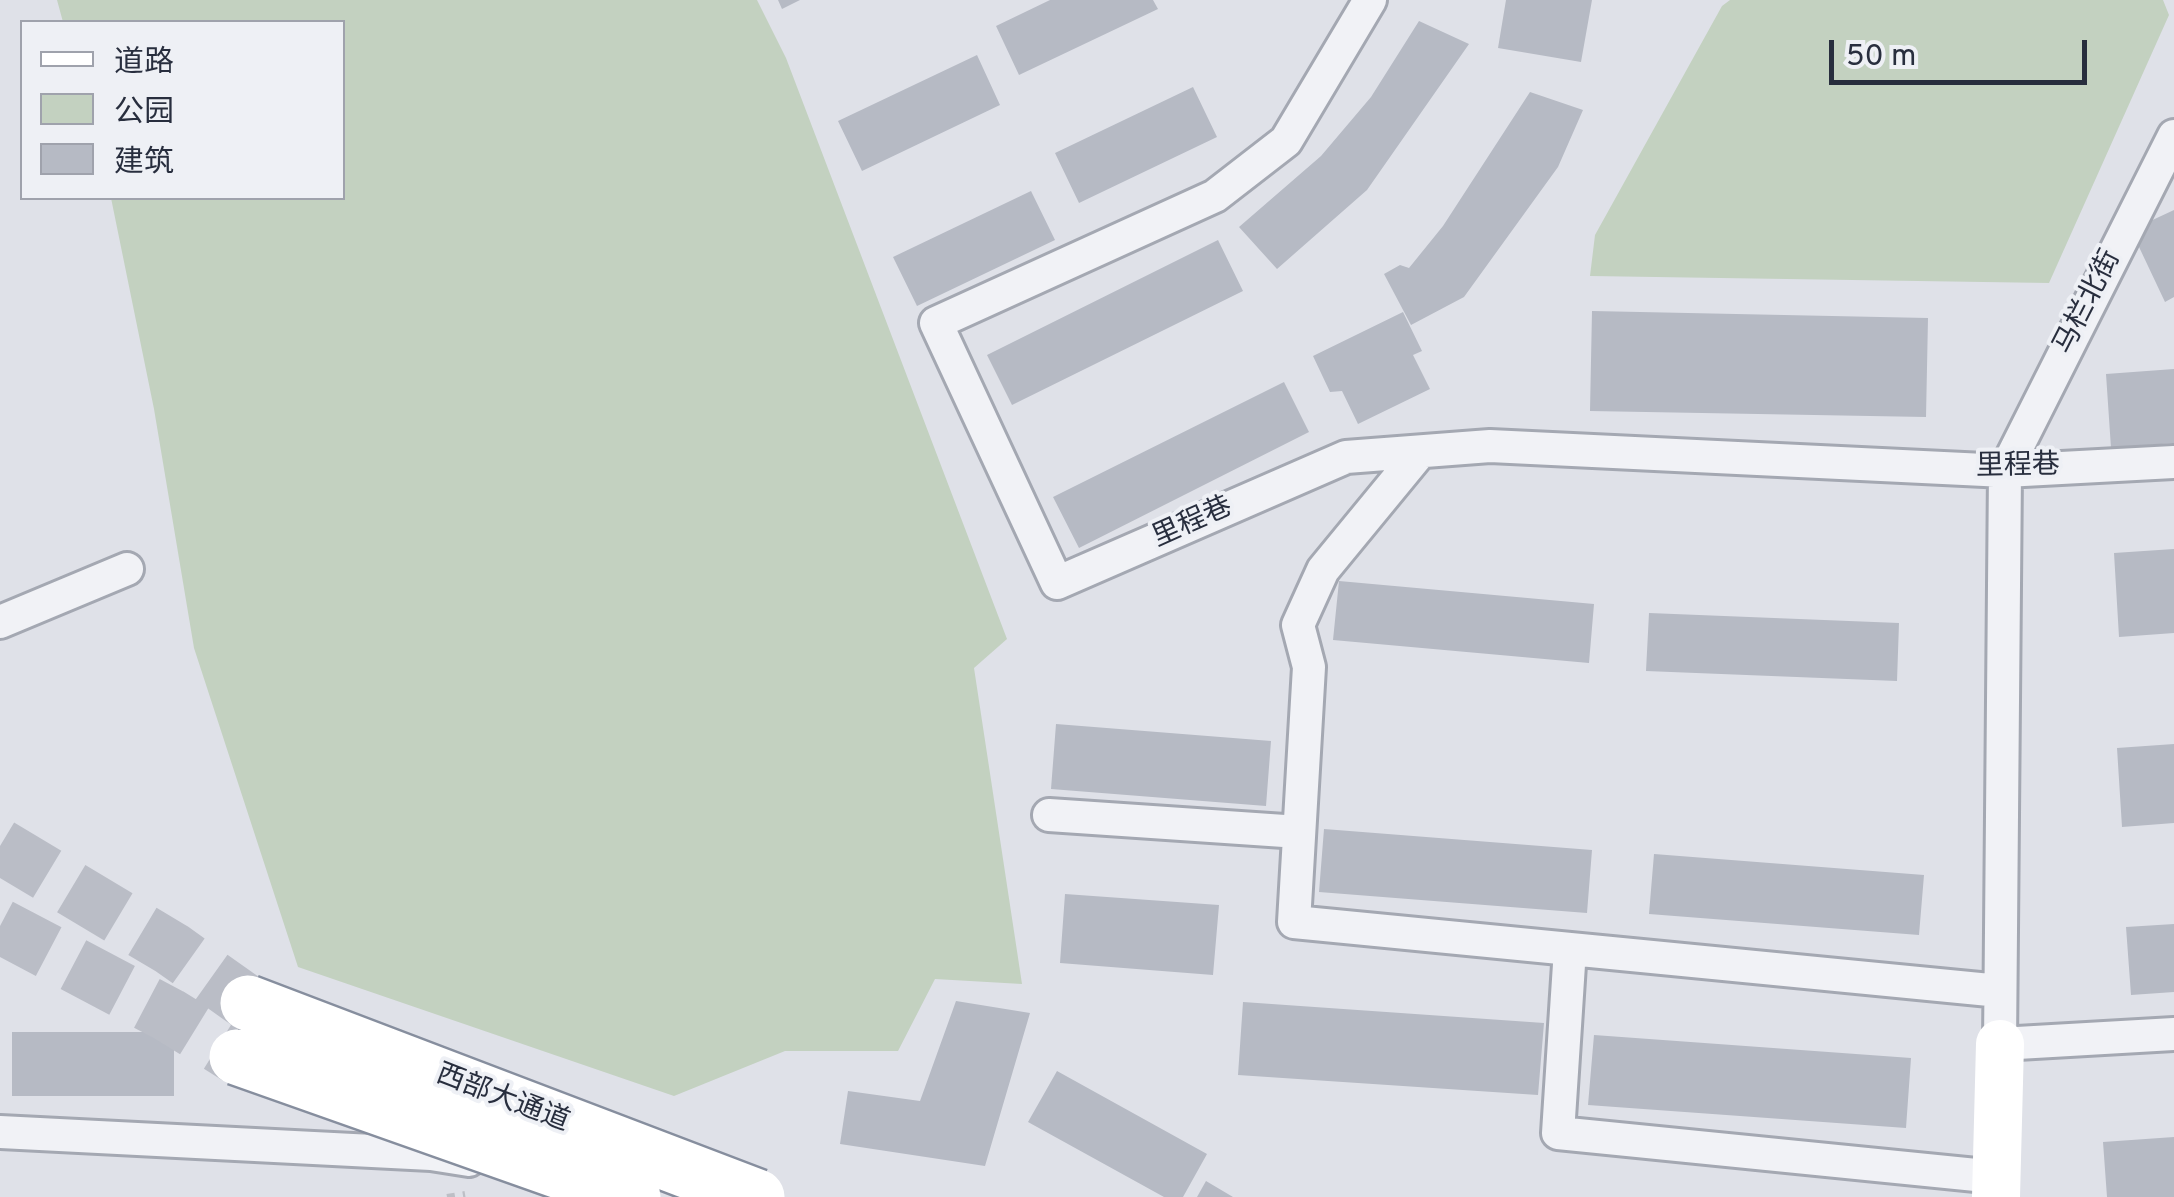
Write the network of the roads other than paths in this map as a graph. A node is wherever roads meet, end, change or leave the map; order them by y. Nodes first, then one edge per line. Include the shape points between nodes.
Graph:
1 (1370, 0) edge
2 (2174, 136) edge
3 (1420, 452) junction
4 (2174, 462) edge
5 (2005, 471) junction
6 (127, 569) dead end
7 (0, 622) edge
8 (1050, 815) dead end
9 (1299, 832) junction
10 (1570, 949) junction
11 (2000, 991) junction
12 (248, 1002) tunnel mouth
13 (2174, 1034) edge
14 (2000, 1044) junction
15 (236, 1057) tunnel mouth
16 (0, 1132) edge
17 (1996, 1187) edge
18 (634, 1197) edge
19 (712, 1197) edge
20 (757, 1197) edge

1 - 3 street, 里程巷 via 1286,141 1215,196 936,324 1057,584 1346,457
2 - 5 street, 马栏北街
3 - 5 street, 里程巷 via 1490,446
3 - 9 street via 1323,570 1298,626 1309,667
4 - 5 street, 里程巷
5 - 11 street
6 - 7 street
8 - 9 street
9 - 10 street via 1294,922
10 - 11 street
10 - 17 street via 1558,1133
11 - 14 street
12 - 20 highway, 西部大通道, bridge
13 - 14 street
14 - 17 street
15 - 18 highway, 西部大通道, bridge
16 - 19 street via 431,1154

